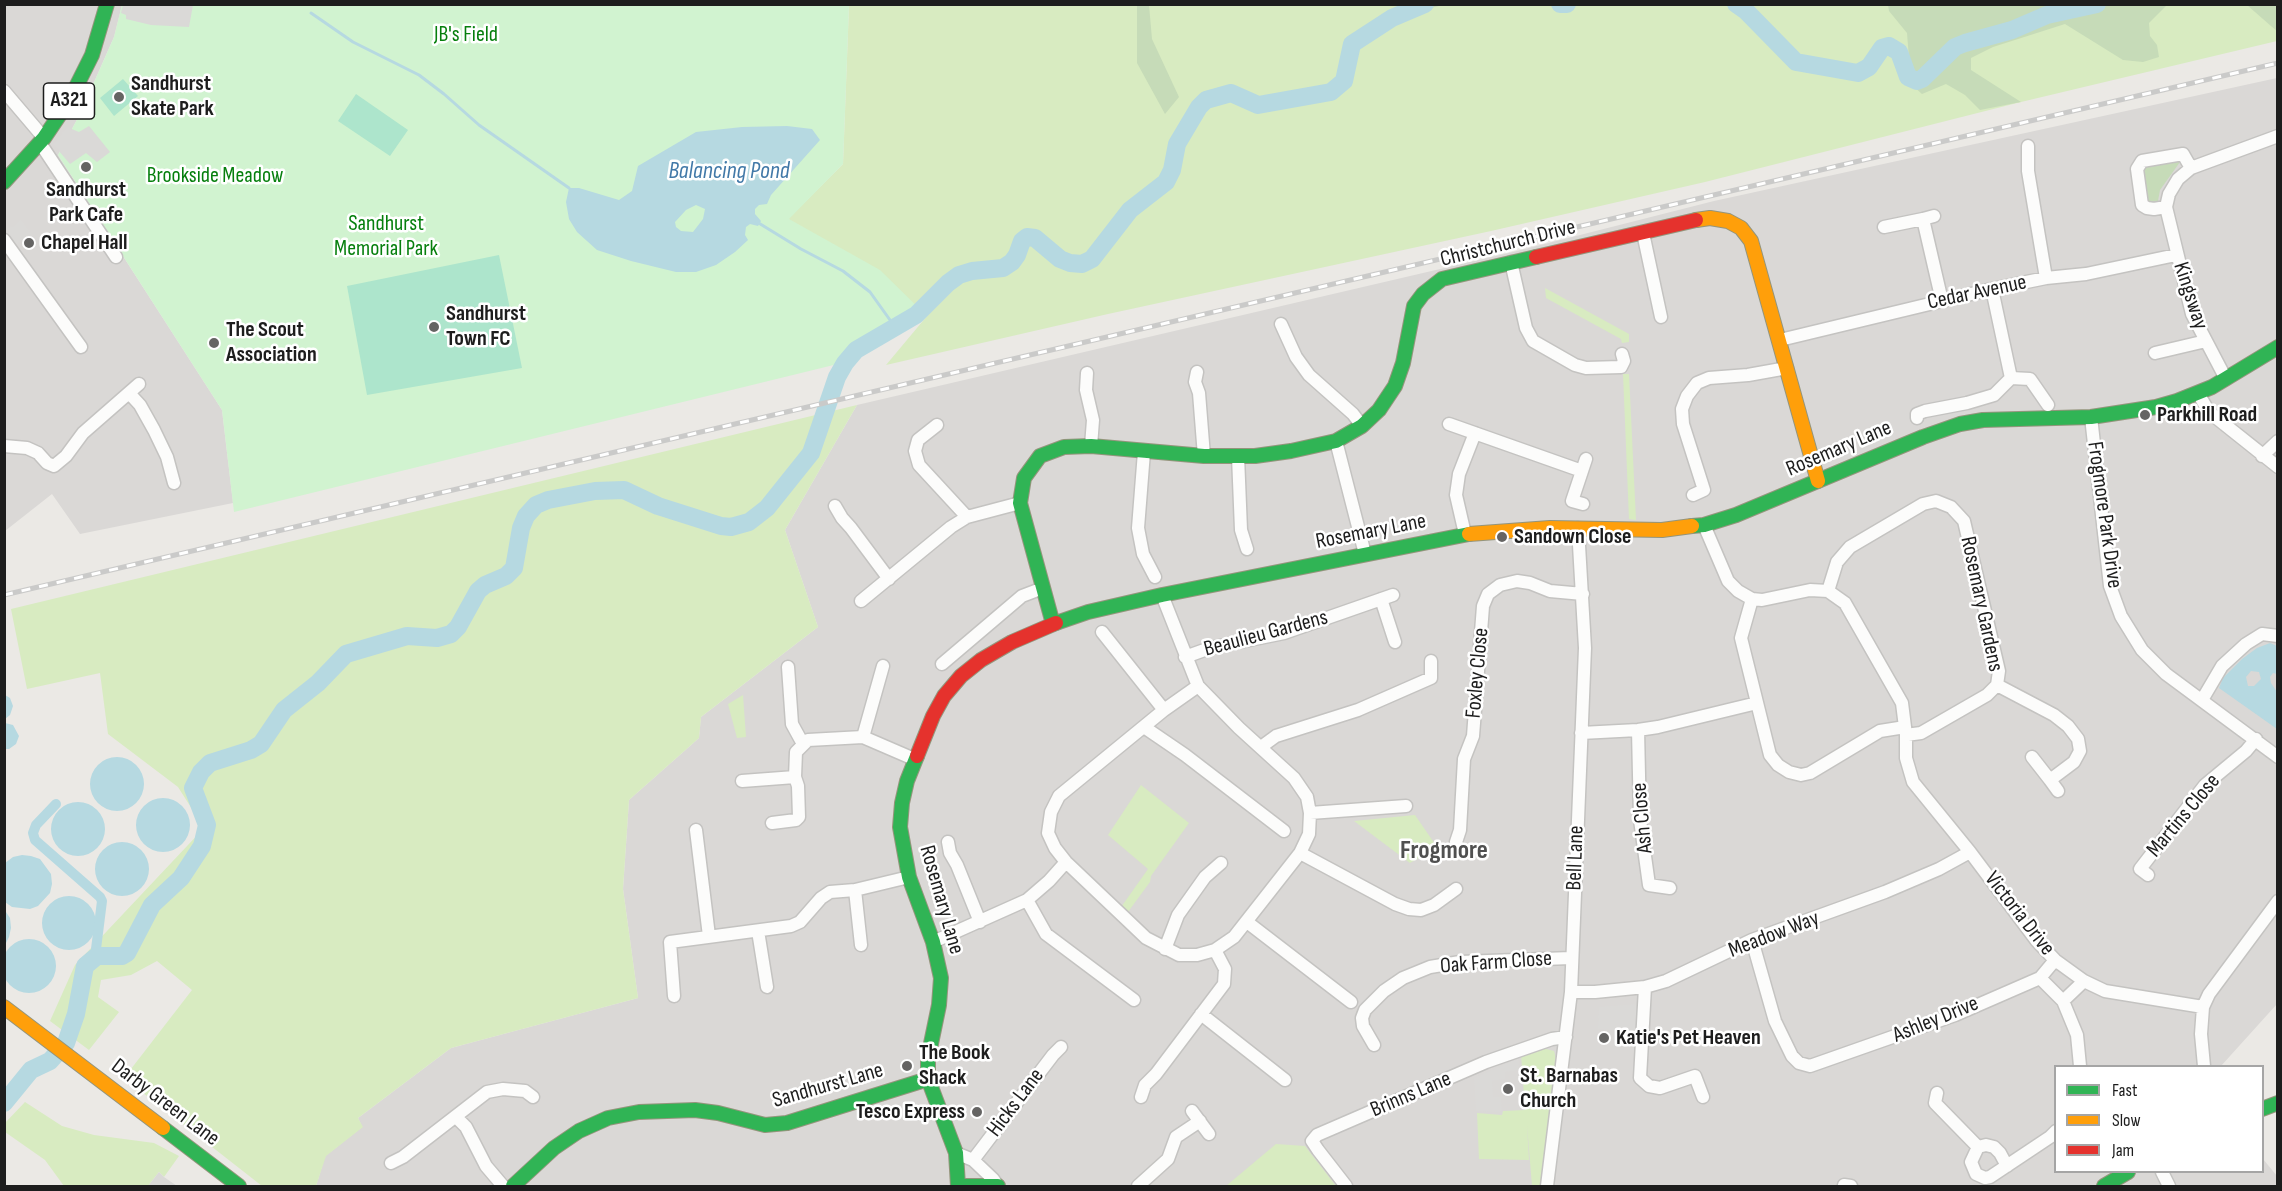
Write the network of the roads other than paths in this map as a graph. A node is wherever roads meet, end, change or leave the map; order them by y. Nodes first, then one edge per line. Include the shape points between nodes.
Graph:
1 (107, 4) edge
2 (4, 91) edge
3 (2277, 136) edge
4 (42, 141) junction
5 (2028, 146) dead end
6 (2191, 168) junction
7 (4, 182) edge
8 (2166, 207) junction
9 (1884, 227) dead end
10 (1643, 233) junction
11 (4, 240) edge
12 (2176, 255) junction
13 (116, 257) dead end
14 (1511, 262) junction
15 (2046, 278) junction
16 (1992, 289) junction
17 (1942, 301) junction
18 (1661, 317) dead end
19 (1281, 324) dead end
20 (1780, 340) junction
21 (2206, 341) junction
22 (81, 347) dead end
23 (2277, 347) edge
24 (2155, 353) dead end
25 (1622, 354) dead end
26 (1787, 369) junction
27 (1197, 372) dead end
28 (1087, 373) dead end
29 (2011, 378) junction
30 (2226, 379) junction
31 (139, 384) dead end
32 (129, 393) junction
33 (2198, 393) junction
34 (2048, 405) dead end
35 (2091, 417) junction
36 (1917, 418) dead end
37 (1449, 424) dead end
38 (937, 425) dead end
39 (1362, 426) junction
40 (1475, 434) junction
41 (1336, 441) junction
42 (2277, 441) edge
43 (4, 446) edge
44 (1091, 446) junction
45 (1144, 452) junction
46 (1204, 456) junction
47 (1238, 456) junction
48 (2262, 456) junction
49 (1586, 459) dead end
50 (2277, 467) edge
51 (1582, 471) junction
52 (1818, 481) junction
53 (174, 483) dead end
54 (1693, 495) dead end
55 (1020, 503) junction
56 (1583, 504) dead end
57 (835, 506) dead end
58 (967, 517) junction
59 (1704, 525) junction
60 (1578, 528) junction
61 (1465, 534) junction
62 (1247, 549) dead end
63 (1365, 554) junction
64 (1155, 577) dead end
65 (889, 579) junction
66 (1043, 588) junction
67 (1828, 591) junction
68 (1583, 594) junction
69 (1162, 595) junction
70 (1752, 599) junction
71 (861, 601) dead end
72 (1053, 624) junction
73 (1102, 632) dead end
74 (2277, 636) edge
75 (1395, 642) dead end
76 (1185, 657) junction
77 (1431, 661) dead end
78 (942, 664) dead end
79 (883, 666) dead end
80 (788, 667) dead end
81 (1997, 685) junction
82 (1198, 686) junction
83 (2202, 700) junction
84 (1757, 703) junction
85 (1164, 710) junction
86 (1144, 727) junction
87 (1638, 730) junction
88 (1905, 731) junction
89 (1581, 733) junction
90 (863, 737) junction
91 (2256, 740) junction
92 (802, 744) junction
93 (1261, 747) junction
94 (2032, 757) dead end
95 (2277, 757) edge
96 (915, 759) junction
97 (795, 777) junction
98 (2050, 780) junction
99 (742, 781) dead end
100 (2058, 791) dead end
101 (1407, 806) dead end
102 (1311, 813) junction
103 (772, 823) dead end
104 (696, 830) dead end
105 (1284, 831) dead end
106 (948, 842) dead end
107 (1459, 850) dead end
108 (1970, 852) junction
109 (1300, 853) junction
110 (1065, 862) junction
111 (1221, 863) dead end
112 (2140, 870) dead end
113 (909, 877) junction
114 (1670, 888) dead end
115 (1456, 889) dead end
116 (855, 890) junction
117 (1027, 900) junction
118 (2277, 901) edge
119 (980, 922) junction
120 (1247, 922) junction
121 (758, 931) junction
122 (709, 936) junction
123 (1752, 940) junction
124 (933, 942) junction
125 (861, 945) dead end
126 (1165, 949) junction
127 (1215, 950) junction
128 (1571, 958) junction
129 (2055, 960) junction
130 (2040, 978) junction
131 (2084, 981) junction
132 (767, 987) dead end
133 (1645, 987) junction
134 (1571, 992) junction
135 (674, 996) dead end
136 (1134, 1000) dead end
137 (2063, 1001) junction
138 (1351, 1002) dead end
139 (4, 1007) edge
140 (2203, 1007) junction
141 (1201, 1014) junction
142 (1566, 1036) junction
143 (1374, 1045) dead end
144 (1061, 1047) dead end
145 (2080, 1065) edge
146 (2204, 1065) edge
147 (928, 1079) junction
148 (1285, 1080) dead end
149 (1937, 1093) dead end
150 (1703, 1096) dead end
151 (533, 1097) dead end
152 (1141, 1097) dead end
153 (456, 1117) junction
154 (2054, 1132) edge
155 (1209, 1134) dead end
156 (1977, 1146) junction
157 (956, 1153) junction
158 (973, 1160) junction
159 (391, 1163) dead end
160 (2007, 1166) junction
161 (2126, 1173) edge
162 (1978, 1182) edge
163 (239, 1186) edge
164 (503, 1186) edge
165 (513, 1186) edge
166 (960, 1186) edge
167 (998, 1186) edge
168 (1138, 1186) edge
169 (1346, 1186) edge
170 (1547, 1186) edge
171 (2104, 1186) edge

1 - 4 street, A321 via 78,86
2 - 4 street
3 - 6 street
4 - 7 street, A321
4 - 13 street
5 - 15 street
6 - 8 street via 2178,179
6 - 8 street via 2183,154 2142,161 2137,169 2142,204 2154,209
8 - 12 street, Kingsway
9 - 17 street via 1928,218
10 - 14 street, Christchurch Drive
10 - 18 street
10 - 20 street, Christchurch Drive via 1710,218 1741,228 1752,241
11 - 22 street
12 - 15 street, Cedar Avenue via 2086,274
12 - 21 street, Kingsway via 2192,314
14 - 25 street via 1526,328 1533,341 1586,368 1621,367
14 - 39 street, Christchurch Drive via 1442,279 1423,294 1411,316 1395,386
15 - 16 street, Cedar Avenue
16 - 17 street, Cedar Avenue
16 - 29 street
17 - 20 street, Cedar Avenue
19 - 39 street via 1309,375
20 - 26 street, Christchurch Drive
21 - 24 street
21 - 30 street, Kingsway
23 - 30 street, Rosemary Lane
26 - 52 street, Christchurch Drive
26 - 54 street via 1709,378 1697,383 1687,396 1682,409 1683,424 1704,490
27 - 46 street
28 - 44 street via 1086,390 1093,420
29 - 34 street via 2030,379
29 - 36 street via 1994,395 1925,411 1917,414
30 - 33 street, Rosemary Lane
31 - 32 street
32 - 43 street via 83,433 54,465 27,448
32 - 53 street via 154,430
33 - 35 street, Rosemary Lane via 2156,407
33 - 48 street via 2209,412
35 - 52 street, Rosemary Lane via 1971,422 1923,437
35 - 83 street, Frogmore Park Drive via 2110,586 2121,616 2142,650 2166,674
37 - 40 street
38 - 58 street via 918,440 915,451 919,465
39 - 41 street, Christchurch Drive
40 - 51 street
40 - 61 street via 1459,474 1456,495
41 - 47 street, Christchurch Drive via 1291,451
41 - 63 street
42 - 48 street
44 - 45 street, Christchurch Drive
44 - 55 street, Christchurch Drive via 1064,447 1040,456 1024,478
45 - 46 street, Christchurch Drive
45 - 64 street via 1138,528 1143,554
46 - 47 street, Christchurch Drive
47 - 62 street via 1241,530
48 - 50 street
49 - 51 street
51 - 56 street via 1572,501
52 - 59 street, Rosemary Lane
55 - 58 street
55 - 66 street, Christchurch Drive
57 - 65 street
58 - 65 street
59 - 60 street, Rosemary Lane via 1662,530
59 - 70 street via 1728,581
60 - 61 street, Rosemary Lane
60 - 68 street, Bell Lane
61 - 63 street, Rosemary Lane
63 - 69 street, Rosemary Lane
65 - 71 street
66 - 72 street, Christchurch Drive
66 - 78 street via 1022,596
67 - 70 street
67 - 81 street, Rosemary Gardens via 1837,562 1850,547 1923,504 1936,501 1951,507 1964,521 1998,671
67 - 88 street via 1845,603 1902,703
68 - 89 street, Bell Lane
68 - 107 street, Foxley Close via 1550,591 1517,581 1500,585 1488,594 1483,606 1473,736 1464,759 1456,842
69 - 72 street, Rosemary Lane
69 - 76 street, Beaulieu Gardens
70 - 84 street, Rosemary Gardens via 1741,638
72 - 96 street, Rosemary Lane via 1012,642 961,676 944,696
73 - 85 street
74 - 83 street via 2262,634 2246,644 2222,666
75 - 76 street, Beaulieu Gardens via 1387,597 1284,633
76 - 82 street, Beaulieu Gardens
77 - 93 street via 1431,678 1358,710 1276,736
79 - 90 street
80 - 92 street via 792,724
81 - 88 street, Rosemary Gardens via 1921,733
81 - 98 street via 2054,715 2078,739 2080,751 2074,762
82 - 85 street, Beaulieu Gardens
82 - 93 street, Beaulieu Gardens
83 - 91 street, Frogmore Park Drive
84 - 87 street
84 - 88 street, Rosemary Gardens via 1770,755 1778,765 1801,775 1880,732
85 - 86 street, Beaulieu Gardens
86 - 105 street
86 - 110 street, Beaulieu Gardens via 1059,796 1051,812 1048,833
87 - 89 street
87 - 114 street, Ash Close via 1640,820 1650,885
88 - 108 street, Victoria Drive via 1906,758 1913,782
89 - 128 street, Bell Lane
90 - 92 street via 808,740
90 - 96 street
91 - 95 street, Frogmore Park Drive
91 - 112 street, Martins Close via 2205,785
92 - 97 street via 796,752
93 - 102 street, Beaulieu Gardens via 1301,786
94 - 98 street
96 - 113 street, Rosemary Lane via 902,803 900,827
97 - 99 street
97 - 103 street via 799,817
98 - 100 street
101 - 102 street
102 - 109 street, Beaulieu Gardens via 1310,834
104 - 122 street
106 - 119 street
108 - 123 street, Meadow Way via 1886,892
108 - 129 street, Victoria Drive
109 - 115 street via 1409,909 1427,908
109 - 120 street, Beaulieu Gardens
110 - 117 street
110 - 126 street, Beaulieu Gardens via 1146,938
111 - 126 street via 1178,915
113 - 116 street
113 - 124 street, Rosemary Lane
116 - 121 street via 830,892 800,922
116 - 125 street
117 - 119 street
117 - 136 street via 1046,934
118 - 140 street
119 - 124 street
120 - 127 street, Beaulieu Gardens
120 - 138 street
121 - 122 street
121 - 132 street
122 - 135 street via 670,942
123 - 130 street, Ashley Drive via 1775,1021 1792,1056 1810,1066 1955,1015
123 - 133 street, Meadow Way
124 - 147 street, Rosemary Lane via 941,978
126 - 127 street, Beaulieu Gardens via 1179,955
127 - 141 street via 1226,976
128 - 134 street, Bell Lane
128 - 143 street, Oak Farm Close via 1460,962 1430,967 1403,978 1365,1010 1363,1026
129 - 130 street, Ashley Drive
129 - 131 street, Victoria Drive
130 - 137 street
131 - 137 street
131 - 140 street, Victoria Drive via 2105,991
133 - 134 street, Meadow Way
133 - 150 street via 1640,1078 1649,1086 1660,1088 1695,1076
134 - 142 street, Bell Lane
137 - 145 street via 2077,1035
139 - 163 street, Darby Green Lane
140 - 146 street
141 - 148 street
141 - 152 street via 1145,1085
142 - 169 street, Brinns Lane via 1486,1062 1317,1135 1312,1141
142 - 170 street, Bell Lane
144 - 158 street, Hicks Lane
147 - 157 street, Rosemary Lane
147 - 165 street, Sandhurst Lane via 787,1123 765,1125 695,1110 639,1112 608,1118 554,1148
149 - 156 street via 1935,1103
151 - 153 street via 525,1091 487,1092
153 - 159 street
153 - 164 street
154 - 160 street
155 - 168 street via 1196,1116 1176,1137 1168,1159
156 - 160 street via 1994,1147
156 - 162 street via 1971,1165
157 - 158 street
157 - 166 street, Rosemary Lane
158 - 167 street
160 - 162 street
161 - 171 street
166 - 167 street

